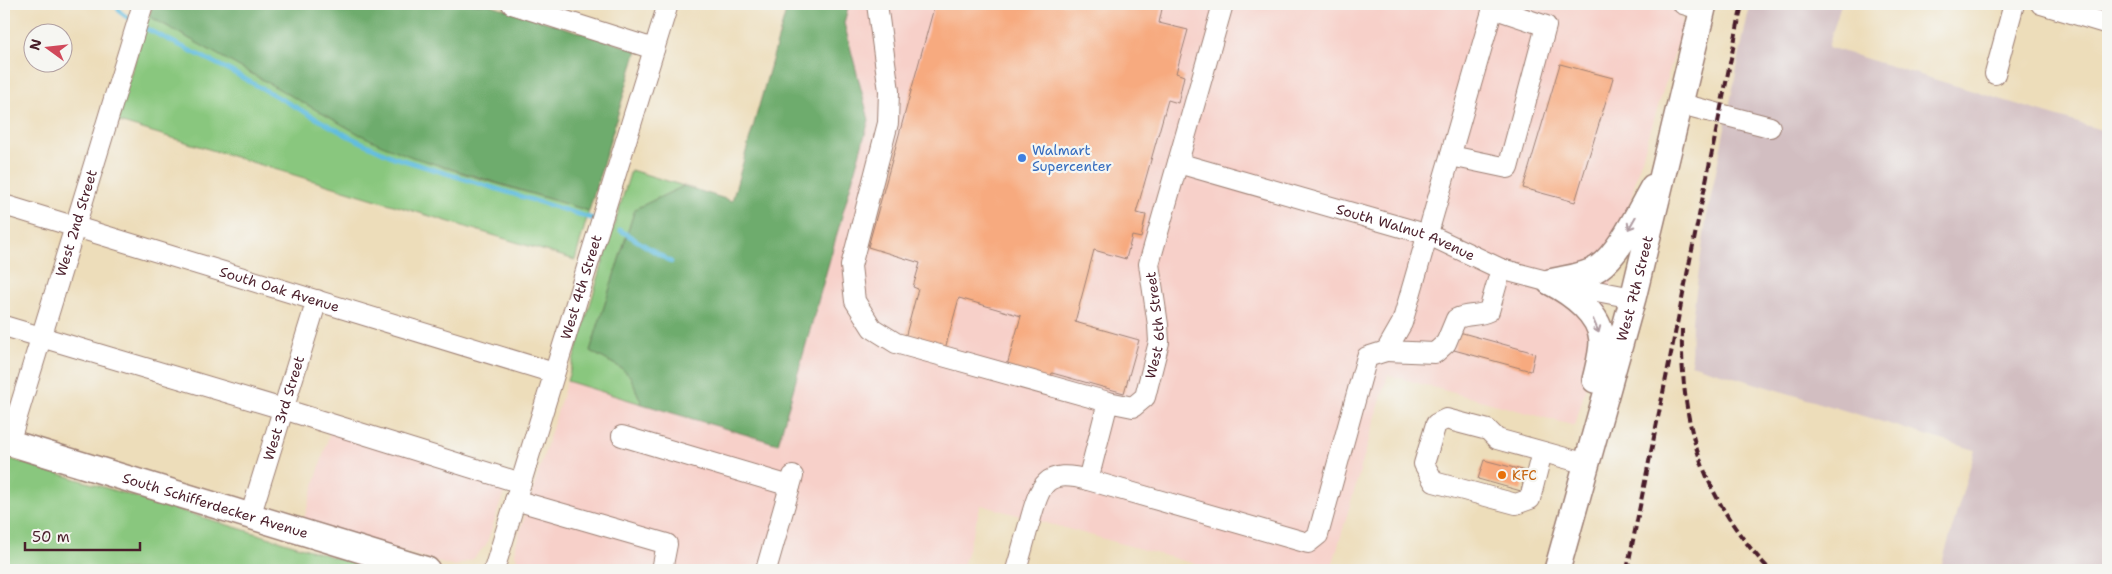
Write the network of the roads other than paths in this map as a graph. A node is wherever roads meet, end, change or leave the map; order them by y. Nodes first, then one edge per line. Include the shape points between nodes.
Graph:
1 (143, 4) edge
2 (512, 4) edge
3 (668, 4) edge
4 (877, 4) edge
5 (1223, 4) edge
6 (2014, 4) edge
7 (2041, 4) edge
8 (1492, 6) edge
9 (1696, 6) edge
10 (2108, 24) edge
11 (654, 49) junction
12 (1995, 74) dead end
13 (1681, 104) junction
14 (1770, 127) dead end
15 (1451, 156) junction
16 (1178, 163) junction
17 (1666, 166) junction
18 (4, 205) edge
19 (75, 226) junction
20 (1429, 235) junction
21 (1501, 269) junction
22 (1550, 282) junction
23 (1633, 298) junction
24 (317, 300) junction
25 (4, 326) edge
26 (41, 337) junction
27 (1386, 351) junction
28 (554, 373) junction
29 (1108, 402) junction
30 (283, 409) junction
31 (1599, 422) junction
32 (622, 436) dead end
33 (6, 442) edge
34 (1542, 452) junction
35 (1587, 464) junction
36 (1088, 480) junction
37 (518, 492) junction
38 (250, 517) junction
39 (427, 570) edge
40 (494, 570) edge
41 (662, 570) edge
42 (766, 570) edge
43 (1016, 570) edge
44 (1557, 570) edge

1 - 19 street, West 2nd Street
2 - 11 street
3 - 11 street, West 4th Street
4 - 29 street, West 6th Street via 889,92 888,123 850,266 855,301 872,328 896,343
5 - 16 street, West 6th Street
6 - 12 street
7 - 10 street
8 - 15 street
8 - 15 street via 1546,26 1508,168
9 - 13 main road, West 7th Street
11 - 28 street, West 4th Street
13 - 14 street
13 - 17 main road, West 7th Street
15 - 20 street
16 - 20 street, South Walnut Avenue
16 - 29 street, West 6th Street via 1149,264 1159,342 1145,397 1134,406
17 -> 22 main road via 1612,255 1598,268 1583,275
17 - 23 main road, West 7th Street
18 - 19 street, South Oak Avenue
19 - 24 street, South Oak Avenue
19 - 26 street, West 2nd Street
20 - 21 street, South Walnut Avenue
20 - 27 street via 1402,323
21 - 22 street, South Walnut Avenue
21 - 27 street via 1489,311 1478,316 1466,314 1456,319 1446,343 1435,353
22 - 23 street, South Walnut Avenue
22 -> 31 main road via 1572,294 1584,306 1602,339 1594,382
23 - 31 main road, West 7th Street
24 - 28 street, South Oak Avenue
24 - 30 street, West 3rd Street
25 - 26 street
26 - 30 street
26 - 33 street, West 2nd Street
27 - 36 street via 1366,357 1318,535 1308,543
28 - 37 street, West 4th Street
29 - 36 street
30 - 37 street
30 - 38 street, West 3rd Street
31 - 35 main road, West 7th Street
32 - 42 street via 792,481
33 - 38 main road, South Schifferdecker Avenue
34 - 34 street via 1497,439 1488,430 1446,419 1436,424 1424,464 1434,482 1516,504 1530,499
34 - 35 street
35 - 44 main road, West 7th Street
36 - 43 street via 1062,476 1049,480 1038,492
37 - 40 street, West 4th Street
37 - 41 street via 667,544
38 - 39 main road, South Schifferdecker Avenue

